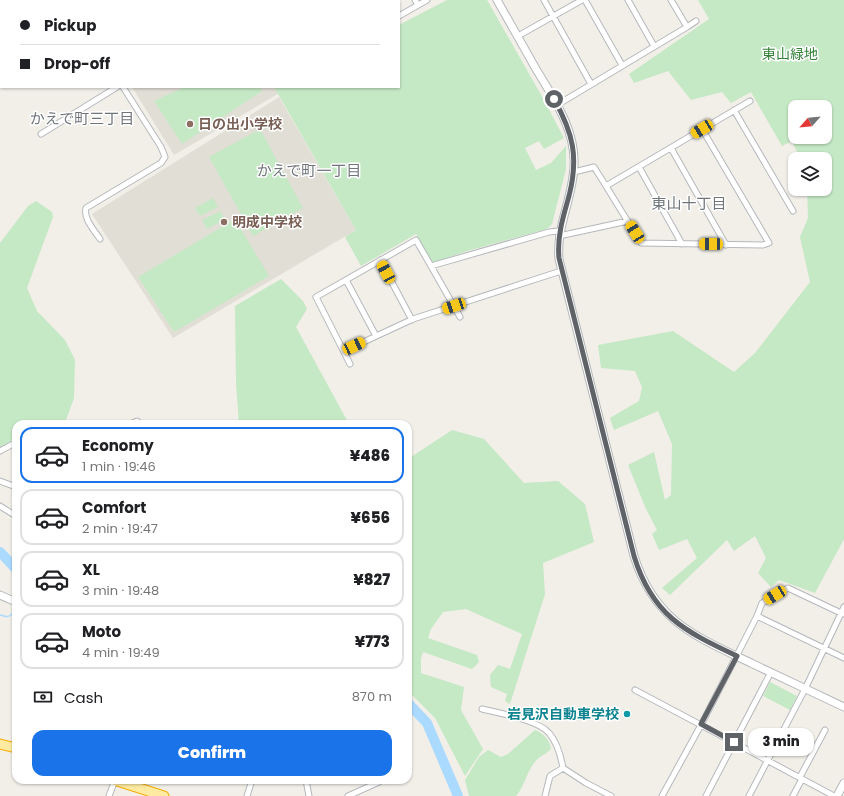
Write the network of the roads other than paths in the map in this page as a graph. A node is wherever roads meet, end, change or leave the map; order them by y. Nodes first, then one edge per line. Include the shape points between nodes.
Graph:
1 (415, 0) edge
2 (426, 0) edge
3 (497, 0) edge
4 (544, 0) edge
5 (582, 0) edge
6 (585, 0) edge
7 (628, 0) edge
8 (671, 0) edge
9 (418, 5) junction
10 (400, 15) edge
11 (553, 16) junction
12 (696, 21) dead end
13 (687, 27) junction
14 (518, 36) junction
15 (654, 46) junction
16 (622, 65) junction
17 (591, 84) junction
18 (115, 88) edge
19 (125, 88) edge
20 (750, 102) dead end
21 (557, 105) junction
22 (734, 110) junction
23 (702, 129) junction
24 (41, 134) dead end
25 (671, 148) junction
26 (638, 167) junction
27 (574, 172) junction
28 (606, 186) junction
29 (793, 211) dead end
30 (628, 221) junction
31 (559, 234) junction
32 (100, 239) dead end
33 (682, 244) junction
34 (726, 245) junction
35 (380, 260) junction
36 (430, 266) junction
37 (562, 271) junction
38 (346, 280) junction
39 (454, 306) junction
40 (460, 317) dead end
41 (412, 320) junction
42 (376, 336) junction
43 (344, 351) junction
44 (350, 364) dead end
45 (12, 445) edge
46 (0, 451) edge
47 (0, 481) edge
48 (12, 486) edge
49 (0, 506) edge
50 (12, 514) edge
51 (0, 595) edge
52 (12, 600) edge
53 (844, 608) edge
54 (843, 614) edge
55 (757, 616) junction
56 (824, 648) junction
57 (737, 656) junction
58 (844, 658) edge
59 (771, 672) junction
60 (805, 689) junction
61 (635, 690) dead end
62 (844, 707) edge
63 (482, 709) dead end
64 (701, 724) junction
65 (826, 730) dead end
66 (734, 742) junction
67 (0, 744) edge
68 (12, 747) edge
69 (768, 760) junction
70 (563, 768) junction
71 (801, 778) junction
72 (844, 783) edge
73 (114, 784) edge
74 (127, 784) edge
75 (251, 784) edge
76 (307, 784) edge
77 (375, 784) edge
78 (109, 796) edge
79 (164, 796) edge
80 (247, 796) edge
81 (309, 796) edge
82 (348, 796) edge
83 (545, 796) edge
84 (611, 796) edge
85 (662, 796) edge
86 (706, 796) edge
87 (749, 796) edge
88 (793, 796) edge
89 (836, 796) edge

1 - 9 street
2 - 9 street
3 - 14 street
4 - 11 street
5 - 11 street
6 - 16 street
7 - 15 street
8 - 13 street
9 - 10 street
11 - 14 street
11 - 17 street
12 - 13 street
13 - 15 street
14 - 21 street
15 - 16 street
16 - 17 street
17 - 21 street
18 - 24 street
19 - 32 street via 165,157 160,163 86,208 87,219
20 - 22 street
21 - 27 street via 568,126 575,160
22 - 23 street
22 - 29 street
23 - 25 street
23 - 34 street via 769,243
25 - 26 street
25 - 34 street
26 - 28 street
26 - 33 street
27 - 28 street via 594,167
27 - 31 street
28 - 30 street
30 - 31 street
30 - 33 street via 641,243
31 - 36 street via 550,232
31 - 37 street via 558,249
33 - 34 street
35 - 36 street via 416,240
35 - 38 street
35 - 41 street
36 - 39 street
37 - 39 street
37 - 57 street via 641,576 653,597 672,619 694,635
38 - 42 street
38 - 43 street via 316,297
39 - 40 street
39 - 41 street
41 - 42 street
42 - 43 street
43 - 44 street
45 - 46 street
47 - 48 street
49 - 50 street
51 - 52 street
53 - 54 street
54 - 55 street via 788,588 762,603
54 - 56 street
55 - 56 street
55 - 57 street
56 - 58 street
56 - 60 street
57 - 59 street
57 - 64 street
59 - 60 street
59 - 66 street
60 - 62 street
60 - 69 street
61 - 64 street
63 - 70 street via 516,717 547,731 557,746
64 - 66 street
64 - 85 street
65 - 71 street
66 - 69 street
66 - 86 street
67 - 68 highway
69 - 71 street
69 - 87 street
70 - 83 street via 550,776
70 - 84 street
71 - 88 street
71 - 89 street
72 - 89 street
73 - 78 street
74 - 79 highway
75 - 80 street
76 - 81 street
77 - 82 street

